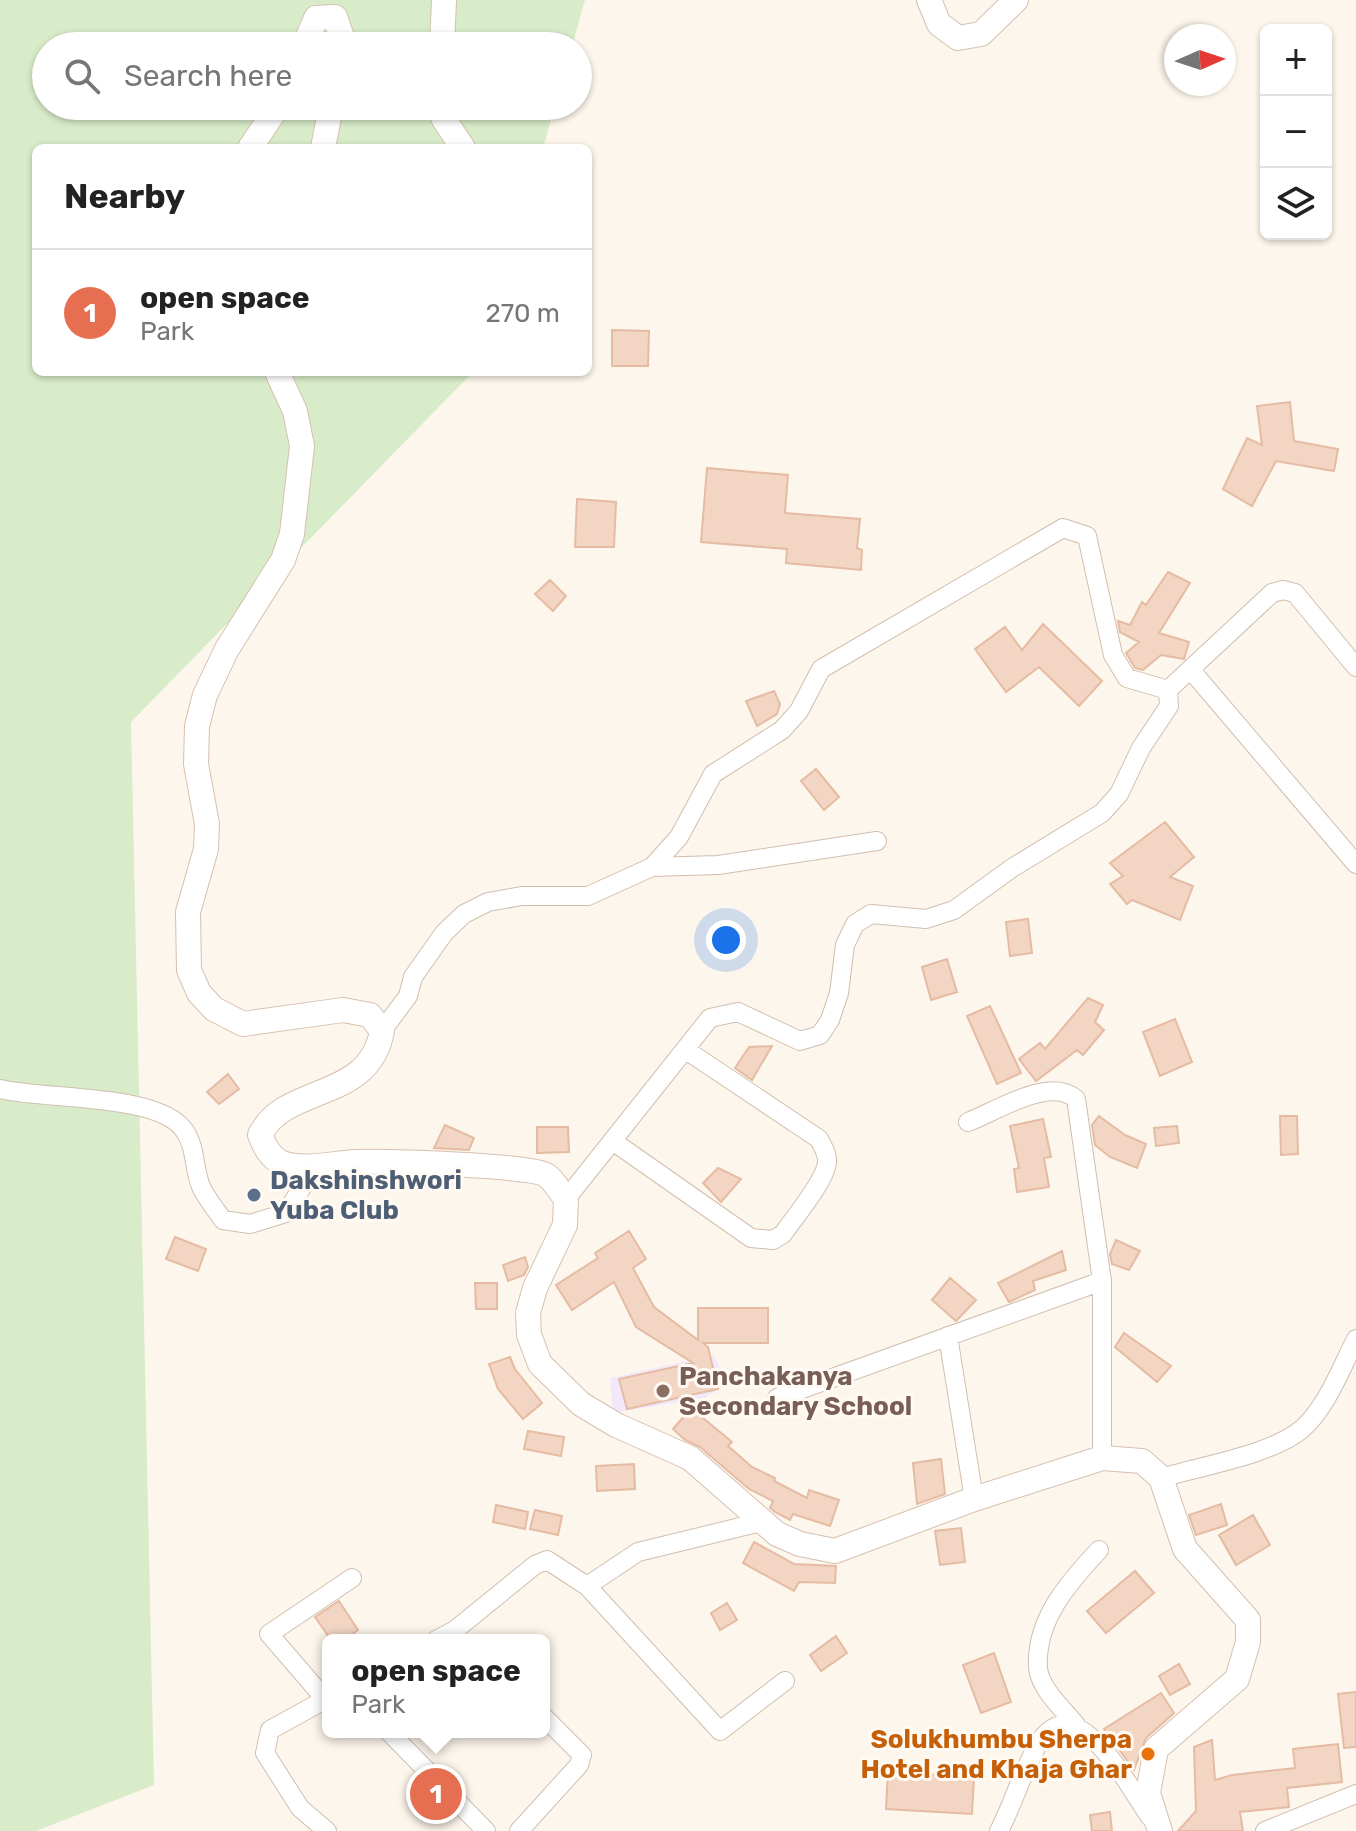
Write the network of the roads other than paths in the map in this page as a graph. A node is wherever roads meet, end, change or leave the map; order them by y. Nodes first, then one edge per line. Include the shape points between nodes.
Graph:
1 (444, 0) edge
2 (929, 0) edge
3 (1016, 0) edge
4 (310, 32) edge
5 (340, 32) edge
6 (443, 32) edge
7 (269, 120) edge
8 (328, 120) edge
9 (444, 120) edge
10 (253, 144) edge
11 (324, 144) edge
12 (460, 144) edge
13 (279, 376) edge
14 (1356, 667) edge
15 (1190, 669) junction
16 (1168, 690) junction
17 (877, 841) dead end
18 (1356, 864) edge
19 (652, 867) junction
20 (382, 1031) junction
21 (686, 1050) junction
22 (0, 1089) edge
23 (968, 1122) dead end
24 (614, 1142) junction
25 (316, 1165) junction
26 (566, 1199) junction
27 (1102, 1281) junction
28 (948, 1336) junction
29 (1356, 1339) edge
30 (777, 1398) dead end
31 (1102, 1458) junction
32 (1161, 1478) junction
33 (974, 1499) junction
34 (761, 1522) junction
35 (1099, 1550) dead end
36 (352, 1578) dead end
37 (587, 1586) junction
38 (461, 1634) edge
39 (785, 1681) dead end
40 (322, 1692) edge
41 (322, 1701) edge
42 (550, 1723) edge
43 (1076, 1725) junction
44 (395, 1738) edge
45 (1356, 1794) edge
46 (1159, 1830) edge
47 (327, 1831) edge
48 (486, 1831) edge
49 (519, 1831) edge
50 (999, 1831) edge
51 (1265, 1831) edge

1 - 6 street
2 - 3 street via 939,24 958,38 981,34
4 - 5 street via 316,18 335,17
7 - 10 street
8 - 11 street
9 - 12 street
13 - 20 street via 295,411 302,446 292,534 283,560 227,649 197,726 196,764 207,836 188,912 189,970 214,1009 243,1024 343,1010 370,1015
14 - 15 street via 1295,593 1283,590 1272,593
15 - 16 street
15 - 18 street
16 - 19 street via 1127,678 1113,655 1087,536 1063,528 821,669 799,711 782,730 713,774 679,837
16 - 21 street via 1169,706 1119,794 1102,813 954,910 926,919 871,914 855,924 845,945 839,993 820,1035 800,1041 738,1012 710,1018
17 - 19 street via 718,865
19 - 20 street via 588,896 522,896 488,902 464,914 428,955 408,996
20 - 25 street via 378,1049 341,1087 266,1122 260,1135 266,1150 282,1163
21 - 24 street
21 - 24 street via 819,1139 826,1152 822,1176 783,1234 773,1240 751,1238
22 - 25 street via 112,1101 162,1113 182,1126 192,1143 201,1187 223,1220 250,1224 286,1213
23 - 27 street via 1048,1090 1068,1092 1076,1099
24 - 26 street
25 - 26 street via 403,1161 510,1167 545,1174
26 - 34 street via 565,1225 528,1313 529,1335 540,1364 581,1404 690,1458
27 - 28 street
27 - 31 street
28 - 30 street
28 - 33 street
29 - 32 street via 1330,1391 1303,1428 1280,1443
31 - 32 street via 1142,1461
31 - 33 street
32 - 46 street via 1185,1549 1248,1620 1248,1642 1237,1679 1156,1749 1148,1793
33 - 34 street via 835,1551 800,1544
34 - 37 street via 638,1552
35 - 43 street via 1062,1589 1050,1615 1038,1669 1044,1685
36 - 40 street via 269,1634
37 - 38 street via 547,1560 535,1565
37 - 39 street via 720,1731
41 - 47 street via 270,1730 265,1753 300,1808
42 - 49 street via 582,1755 579,1765
43 - 46 street via 1092,1735
43 - 50 street via 1059,1726 1038,1744
44 - 48 street
45 - 51 street

